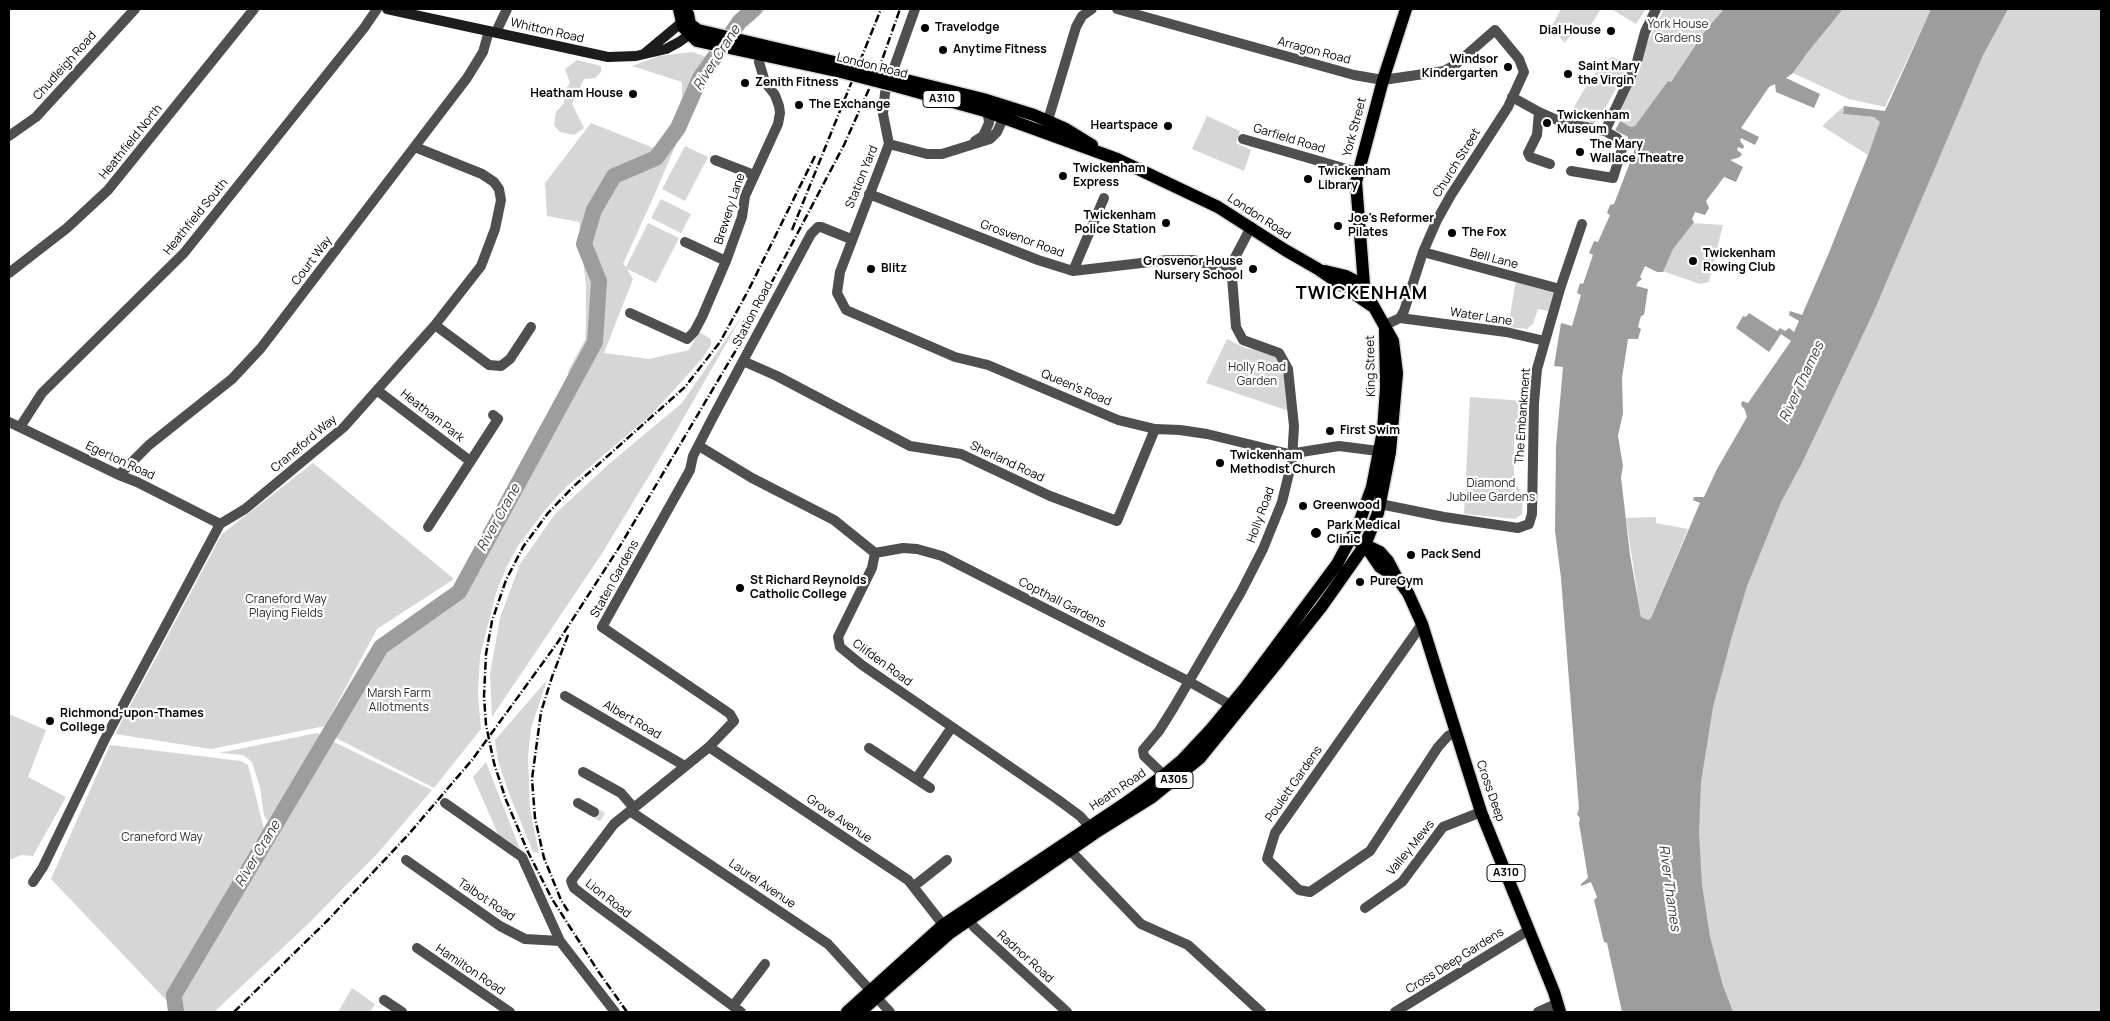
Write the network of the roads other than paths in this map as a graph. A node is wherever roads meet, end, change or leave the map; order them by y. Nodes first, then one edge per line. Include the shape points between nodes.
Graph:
1 (135, 9) edge
2 (254, 9) edge
3 (377, 9) edge
4 (387, 9) edge
5 (507, 9) edge
6 (680, 9) edge
7 (915, 9) edge
8 (1092, 9) edge
9 (1117, 9) edge
10 (1406, 9) edge
11 (1656, 9) edge
12 (400, 10) edge
13 (688, 23) edge
14 (1495, 30) joint
15 (493, 32) junction
16 (754, 49) junction
17 (1383, 80) junction
18 (900, 83) junction
19 (1512, 97) junction
20 (985, 111) junction
21 (1006, 112) junction
22 (1539, 112) junction
23 (1046, 126) junction
24 (1605, 131) junction
25 (9, 136) edge
26 (1243, 139) dead end
27 (889, 144) junction
28 (970, 144) junction
29 (415, 147) junction
30 (715, 160) dead end
31 (1550, 164) dead end
32 (1571, 171) dead end
33 (1357, 172) junction
34 (754, 174) junction
35 (869, 194) junction
36 (1104, 198) dead end
37 (1582, 224) dead end
38 (1251, 227) junction
39 (851, 239) junction
40 (685, 242) dead end
41 (1423, 252) junction
42 (726, 261) junction
43 (1318, 269) junction
44 (1073, 271) junction
45 (1231, 271) junction
46 (9, 273) edge
47 (1364, 285) junction
48 (1560, 289) junction
49 (1374, 308) junction
50 (630, 314) dead end
51 (1400, 318) junction
52 (435, 325) junction
53 (1385, 325) junction
54 (530, 327) dead end
55 (1545, 341) junction
56 (743, 361) junction
57 (378, 391) junction
58 (493, 415) dead end
59 (9, 422) edge
60 (20, 427) junction
61 (1155, 429) junction
62 (699, 446) junction
63 (1385, 452) junction
64 (1292, 454) junction
65 (470, 461) junction
66 (118, 475) junction
67 (1380, 504) junction
68 (220, 524) junction
69 (428, 527) dead end
70 (1352, 538) junction
71 (1365, 545) junction
72 (875, 553) junction
73 (1422, 624) junction
74 (1188, 680) junction
75 (565, 696) dead end
76 (1235, 708) junction
77 (952, 727) junction
78 (1456, 732) junction
79 (709, 747) junction
80 (869, 748) dead end
81 (684, 766) junction
82 (583, 772) dead end
83 (916, 779) junction
84 (1168, 779) junction
85 (930, 788) dead end
86 (445, 802) dead end
87 (578, 803) dead end
88 (632, 810) junction
89 (594, 812) tunnel mouth
90 (1481, 812) junction
91 (1089, 826) junction
92 (1067, 847) junction
93 (406, 860) dead end
94 (947, 860) dead end
95 (33, 882) dead end
96 (914, 886) junction
97 (1365, 908) dead end
98 (966, 915) junction
99 (946, 929) junction
100 (1529, 930) junction
101 (560, 941) junction
102 (416, 948) dead end
103 (765, 964) dead end
104 (873, 993) junction
105 (384, 1000) dead end
106 (1559, 1008) edge
107 (737, 1009) edge
108 (402, 1012) edge
109 (510, 1012) edge
110 (615, 1012) edge
111 (847, 1012) edge
112 (860, 1012) edge
113 (890, 1012) edge
114 (1067, 1012) edge
115 (1261, 1012) edge
116 (1395, 1012) edge
117 (1538, 1012) edge

1 - 25 street, Chudleigh Road via 36,117
2 - 46 street, Heathfield North via 108,190 67,228
3 - 60 street, Heathfield South via 184,253 42,393
4 - 12 main road, Whitton Road
5 - 15 street, Court Way
6 - 13 main road
7 - 27 street, Station Yard via 885,93 883,114
8 - 23 street via 1082,16 1076,27
9 - 17 street, Arragon Road via 1354,75
10 - 17 main road, York Street
11 - 24 street via 1645,32 1636,65
12 - 15 main road, Whitton Road
13 - 15 main road, Whitton Road via 666,49 623,57 595,55
13 - 16 main road, London Road / A310 via 697,41 718,40
14 - 17 street, Arragon Road via 1444,71
14 - 19 street, Church Street via 1519,59 1524,72
15 - 29 street, Court Way via 482,55
16 - 18 main road, London Road / A310, bridge
16 - 34 street, Brewery Lane via 765,82 776,95 780,113
17 - 33 main road, York Street
18 - 20 main road, London Road / A310
18 - 21 main road, London Road / A310
19 - 22 street
19 - 41 street, Church Street via 1451,195
20 - 21 main road, London Road / A310
20 - 28 street via 990,119 987,130
21 - 23 main road, London Road / A310
21 - 28 street via 990,139
22 - 24 street via 1564,123
22 - 31 street via 1537,135 1528,153 1530,157
23 - 38 main road, London Road / A310 via 1202,199
24 - 32 street via 1623,146 1613,178
26 - 33 street, Garfield Road
27 - 28 street via 934,155
27 - 35 street, Station Yard
29 - 52 street, Craneford Way via 482,174 494,182 501,200 481,266
29 - 66 street, Court Way via 247,364
30 - 34 street
33 - 47 main road, York Street via 1355,194
34 - 42 street, Brewery Lane
35 - 39 street, Station Yard
35 - 44 street, Grosvenor Road
36 - 44 street
37 - 48 street, The Embankment
38 - 43 main road, London Road / A310
38 - 45 street, Holly Road
39 - 56 street, Station Road via 821,227 814,230
39 - 61 street, Queen's Road via 837,293 846,310 954,357 988,364 1118,420
40 - 42 street
41 - 48 street, Bell Lane
41 - 51 street, Church Street
42 - 50 street, Brewery Lane via 702,317 687,339
43 - 47 main road, London Road / A310 via 1342,274
43 - 49 main road, London Road / A310
44 - 45 street, Grosvenor Road via 1194,260
45 - 64 street, Holly Road via 1236,327 1240,337 1279,354 1288,369 1294,426
47 - 49 main road, London Road / A310
48 - 55 street, The Embankment
49 - 53 main road, London Road / A310
51 - 53 street
51 - 55 street, Water Lane via 1506,332
52 - 54 street via 489,365 501,366 510,359
52 - 57 street, Craneford Way
53 - 63 main road, King Street / A305 via 1394,347 1397,373
55 - 67 street, The Embankment via 1537,369 1532,514 1528,524 1508,526
56 - 61 street, Sherland Road via 910,446 961,454 1050,496 1117,520
56 - 62 street, Station Road
57 - 65 street, Heatham Park
57 - 68 street, Craneford Way via 303,463 245,509
58 - 65 street, Heatham Park via 498,419
59 - 60 street, Egerton Road
60 - 66 street, Egerton Road
61 - 64 street, Queen's Road via 1207,434
62 - 72 street via 752,478 834,520
62 - 79 street, Staten Gardens via 690,470 602,627 730,714 734,721
63 - 64 street, Queen's Road via 1339,446
63 - 67 main road, King Street / A305
63 - 70 main road, King Street / A305
64 - 74 street, Holly Road via 1282,502 1263,549
65 - 69 street, Heatham Park
66 - 68 street, Egerton Road
67 - 71 main road, King Street / A305
68 - 95 street
70 - 71 main road, Cross Deep / A310
70 - 76 main road, Heath Road / A305
71 - 73 main road, Cross Deep / A310 via 1373,560 1396,578 1408,593
71 - 76 main road, Heath Road / A305 via 1322,606
72 - 74 street, Copthall Gardens via 903,548 942,556
72 - 77 street, Clifden Road via 872,568 838,637 840,647
73 - 78 main road, Cross Deep / A310
73 - 78 street, Poulett Gardens via 1275,833 1267,859 1299,890 1310,892 1370,851 1438,747
74 - 76 street, Copthall Gardens
74 - 84 street, Holly Road via 1159,731 1142,753
75 - 81 street, Albert Road
76 - 84 main road, Heath Road / A305
77 - 83 street
77 - 91 street, Clifden Road via 1080,816
78 - 90 main road, Cross Deep / A310
79 - 81 street, Lion Road
79 - 96 street, Grove Avenue
80 - 83 street
81 - 88 street, Lion Road
82 - 88 street, Laurel Avenue via 621,793
83 - 85 street
84 - 91 main road, Heath Road / A305
84 - 92 main road, Heath Road / A305 via 1151,798
86 - 101 street via 522,857
87 - 89 street
88 - 104 street, Laurel Avenue via 828,944
88 - 107 street, Lion Road via 611,822 571,881 574,888
90 - 97 street, Valley Mews via 1443,827 1402,882
90 - 100 main road, Cross Deep / A310
91 - 92 main road, Heath Road / A305
92 - 98 main road, Heath Road / A305
92 - 115 street via 1141,924 1188,945
93 - 101 street, Talbot Road via 500,926 525,939
94 - 96 street
96 - 99 street, Grove Avenue
98 - 99 main road, Heath Road / A305
98 - 114 street, Radnor Road via 974,928
99 - 104 main road, Heath Road / A305
100 - 106 main road, Cross Deep / A310
100 - 116 street, Cross Deep Gardens
101 - 110 street
102 - 109 street, Hamilton Road
103 - 107 street
104 - 111 main road, Heath Road / A305
104 - 112 main road, Heath Road / A305
104 - 113 street, Laurel Avenue
105 - 108 street
106 - 117 street

